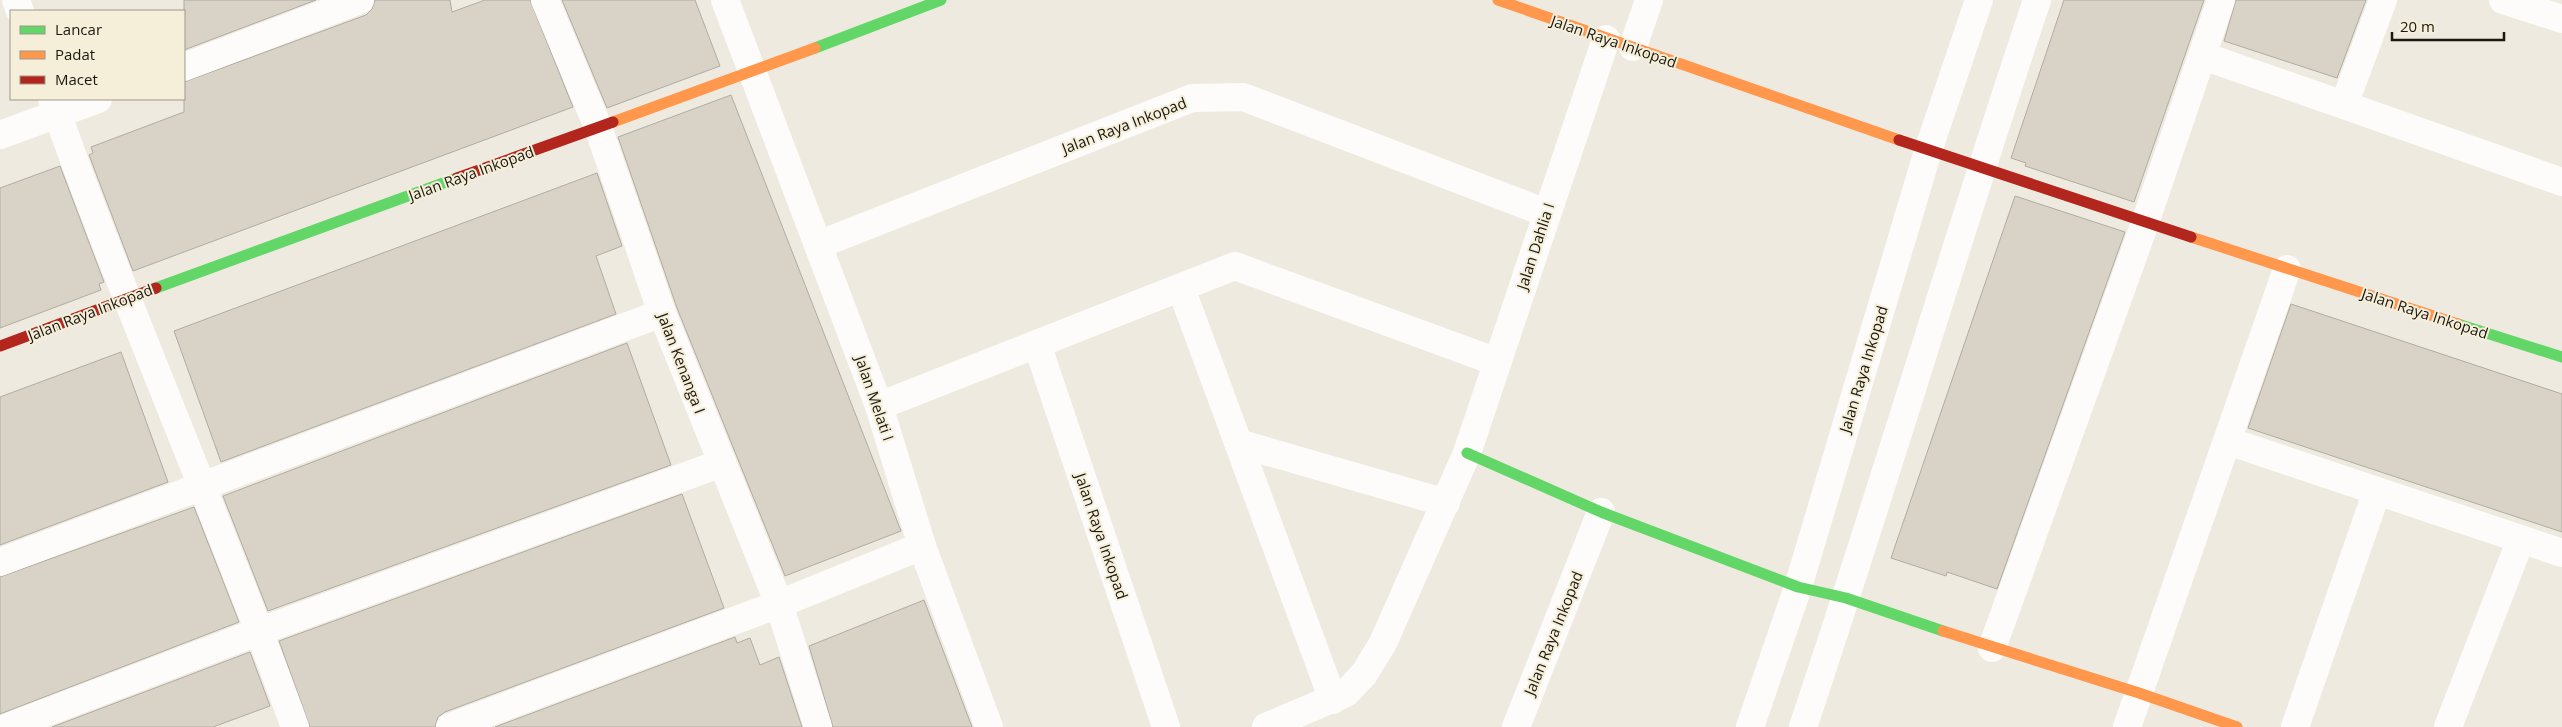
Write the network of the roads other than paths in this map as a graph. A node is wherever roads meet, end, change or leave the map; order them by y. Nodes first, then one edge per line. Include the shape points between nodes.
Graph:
1 (360, 0) edge
2 (546, 0) edge
3 (725, 0) edge
4 (941, 0) edge
5 (1498, 0) edge
6 (1649, 0) edge
7 (1979, 0) edge
8 (2037, 0) edge
9 (2221, 0) edge
10 (2383, 0) edge
11 (2503, 0) edge
12 (2552, 11) edge
13 (1606, 39) junction
14 (1633, 47) junction
15 (2203, 56) junction
16 (185, 66) edge
17 (753, 72) junction
18 (92, 100) edge
19 (2344, 105) junction
20 (54, 106) edge
21 (598, 127) junction
22 (0, 135) edge
23 (1928, 151) junction
24 (1980, 168) junction
25 (2562, 182) edge
26 (1546, 213) junction
27 (2144, 224) junction
28 (818, 245) junction
29 (2288, 269) junction
30 (1182, 288) junction
31 (126, 298) junction
32 (662, 313) junction
33 (1037, 344) junction
34 (0, 346) edge
35 (2562, 357) edge
36 (1497, 362) junction
37 (879, 406) junction
38 (2228, 441) junction
39 (1238, 443) junction
40 (1467, 453) junction
41 (722, 463) junction
42 (204, 486) junction
43 (2377, 491) junction
44 (1446, 503) junction
45 (1601, 512) junction
46 (2522, 539) junction
47 (922, 546) junction
48 (2562, 553) edge
49 (0, 562) edge
50 (1798, 587) junction
51 (1846, 598) junction
52 (779, 604) junction
53 (260, 631) junction
54 (1992, 648) junction
55 (2139, 693) junction
56 (1333, 700) junction
57 (8, 727) edge
58 (295, 727) edge
59 (450, 727) edge
60 (818, 727) edge
61 (989, 727) edge
62 (1166, 727) edge
63 (1266, 727) edge
64 (1516, 727) edge
65 (1750, 727) edge
66 (1803, 727) edge
67 (2127, 727) edge
68 (2237, 727) edge
69 (2295, 727) edge
70 (2448, 727) edge

1 - 16 street
2 - 21 street, Jalan Kenanga I
3 - 17 street, Jalan Melati I
4 - 17 street, Jalan Raya Inkopad
5 - 13 street, Jalan Raya Inkopad
6 - 14 street
7 - 23 street, Jalan Raya Inkopad
8 - 24 street
9 - 15 street
10 - 19 street
11 - 12 street
13 - 14 street, Jalan Raya Inkopad
13 - 26 street, Jalan Dahlia I
14 - 23 street, Jalan Raya Inkopad
15 - 19 street
15 - 27 street
17 - 21 street, Jalan Raya Inkopad
17 - 28 street, Jalan Melati I
18 - 20 street
19 - 25 street
20 - 22 street
20 - 31 street
21 - 31 street, Jalan Raya Inkopad
21 - 32 street, Jalan Kenanga I
23 - 24 street, Jalan Raya Inkopad
23 - 50 street, Jalan Raya Inkopad
24 - 27 street, Jalan Raya Inkopad
24 - 51 street
26 - 28 street, Jalan Raya Inkopad via 1242,98 1221,96 1192,98
26 - 36 street, Jalan Dahlia I
27 - 29 street, Jalan Raya Inkopad
27 - 54 street
28 - 37 street, Jalan Melati I
29 - 35 street, Jalan Raya Inkopad
29 - 38 street
30 - 33 street
30 - 36 street via 1235,266
30 - 39 street
31 - 34 street, Jalan Raya Inkopad
31 - 42 street
32 - 41 street, Jalan Kenanga I
32 - 42 street
33 - 37 street
33 - 62 street, Jalan Raya Inkopad
36 - 40 street, Jalan Dahlia I
37 - 47 street, Jalan Melati I
38 - 43 street
38 - 55 street
39 - 44 street
39 - 56 street
40 - 44 street
40 - 45 street
41 - 52 street, Jalan Kenanga I
41 - 53 street
42 - 49 street
42 - 53 street
43 - 46 street
43 - 69 street
44 - 56 street via 1374,661 1346,693
45 - 50 street
45 - 64 street, Jalan Raya Inkopad
46 - 48 street
46 - 70 street
47 - 52 street
47 - 61 street, Jalan Melati I
50 - 51 street
50 - 65 street, Jalan Raya Inkopad
51 - 54 street
51 - 66 street
52 - 59 street
52 - 60 street, Jalan Kenanga I
53 - 57 street
53 - 58 street
54 - 55 street
55 - 67 street
55 - 68 street
56 - 63 street

